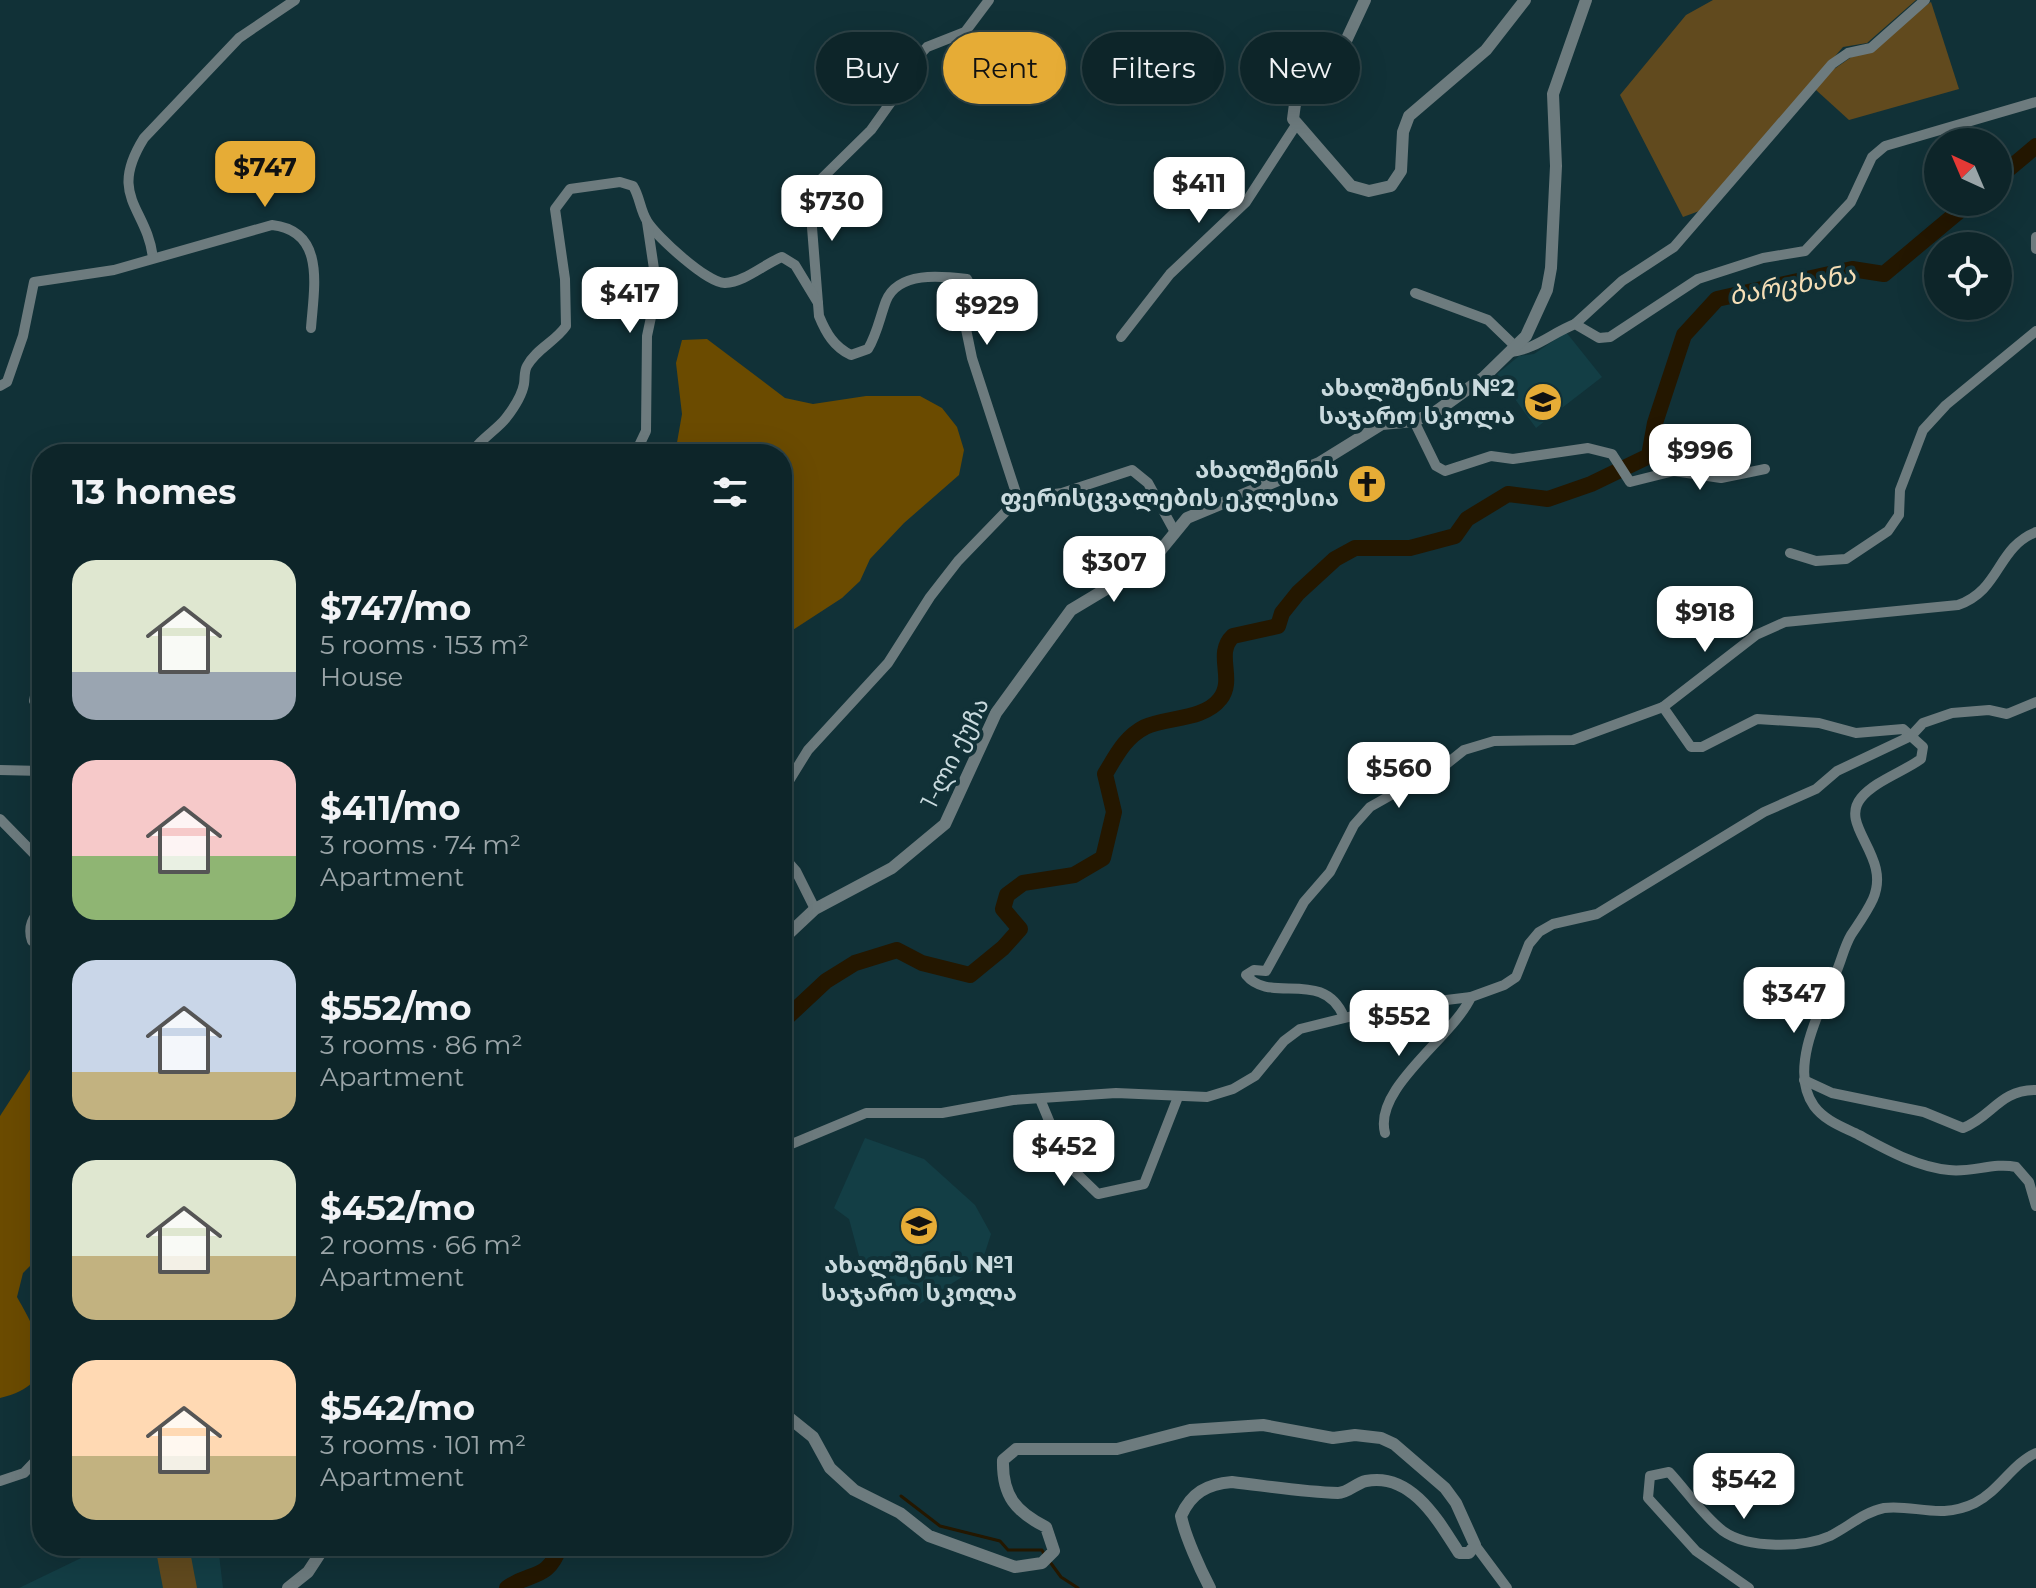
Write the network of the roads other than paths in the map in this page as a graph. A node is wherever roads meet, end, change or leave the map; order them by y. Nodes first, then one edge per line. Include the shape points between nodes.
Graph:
1 (295, 0) edge
2 (989, 0) edge
3 (1365, 0) edge
4 (1525, 0) edge
5 (1586, 0) edge
6 (1925, 0) edge
7 (2035, 105) edge
8 (1296, 125) junction
9 (647, 222) junction
10 (2036, 237) edge
11 (2036, 249) edge
12 (153, 258) junction
13 (1415, 293) dead end
14 (819, 304) junction
15 (1575, 324) junction
16 (311, 328) dead end
17 (2036, 331) edge
18 (1121, 337) dead end
19 (1514, 350) junction
20 (0, 386) edge
21 (1414, 421) junction
22 (479, 444) edge
23 (640, 444) edge
24 (1765, 469) dead end
25 (1018, 499) junction
26 (1175, 532) junction
27 (2036, 532) edge
28 (1790, 553) dead end
29 (2036, 702) edge
30 (1663, 707) junction
31 (1911, 736) junction
32 (0, 770) edge
33 (32, 771) edge
34 (792, 776) edge
35 (0, 819) edge
36 (32, 852) edge
37 (792, 866) edge
38 (815, 909) junction
39 (32, 920) edge
40 (792, 931) edge
41 (32, 941) dead end
42 (1471, 997) junction
43 (1344, 1017) junction
44 (1804, 1080) junction
45 (2036, 1090) edge
46 (1178, 1097) junction
47 (1040, 1099) junction
48 (1385, 1133) dead end
49 (792, 1144) edge
50 (2036, 1206) edge
51 (792, 1420) edge
52 (2036, 1453) edge
53 (32, 1465) edge
54 (0, 1481) edge
55 (1475, 1545) junction
56 (318, 1556) edge
57 (288, 1588) edge
58 (1210, 1588) edge
59 (1507, 1588) edge
60 (1749, 1588) edge

1 - 12 street via 239,38 135,152 127,188
2 - 14 street via 965,32 927,47 871,130 811,189
3 - 8 street via 1345,43 1295,104
4 - 8 street via 1486,50 1409,116 1401,171 1391,186 1369,191 1351,186
5 - 19 street, 1-ლი ქუჩა via 1553,94 1551,268 1536,318
6 - 15 street via 1871,48 1848,53 1832,64 1674,247 1622,281
7 - 15 street via 1885,146 1872,157 1851,202 1805,251 1698,279 1610,337 1599,338
8 - 18 street via 1246,202 1170,274
9 - 14 street via 705,276 723,283 782,257 795,265
9 - 22 street via 633,186 620,182 570,189 564,196 555,209 566,326 536,352 509,414
9 - 23 street via 657,289 647,336 646,431
10 - 11 street
12 - 16 street via 186,252 243,230 290,227 305,239 313,261
12 - 20 street via 34,282 23,336 7,382
13 - 19 street via 1488,320
14 - 25 street via 826,332 840,350 860,354 875,337 891,292 900,284 967,279 972,289 966,329 972,358
15 - 19 street via 1529,350
17 - 28 street via 1923,430 1900,490 1899,515 1888,531 1846,559 1816,561
19 - 21 street, 1-ლი ქუჩა via 1434,413
21 - 24 street via 1436,466 1445,471 1491,456 1513,459 1588,448 1612,454 1630,482 1674,471 1721,478
21 - 26 street, 1-ლი ქუჩა via 1382,424 1319,463 1187,518
25 - 26 street via 1062,493 1132,470 1148,483
25 - 34 street via 958,561 888,663 808,750
26 - 38 street, 1-ლი ქუჩა via 1151,562 1071,610 1047,639 996,713 945,824 892,868
27 - 30 street via 2020,538 1974,599 1958,605 1785,622 1756,635
29 - 31 street via 2007,714 1952,713 1923,723
30 - 31 street via 1691,747 1702,747 1757,719 1819,723 1856,733 1903,729
30 - 43 street via 1573,740 1494,741 1473,747 1424,782 1370,807 1354,825 1330,872 1304,902 1266,971 1246,975 1256,983 1327,993
31 - 42 street via 1764,812 1597,914 1539,932 1516,977
31 - 44 street via 1923,747 1921,759 1876,785 1856,805 1854,816 1879,870 1875,896 1850,937 1812,1022
32 - 33 street
35 - 36 street
37 - 38 street
38 - 40 street, 1-ლი ქუჩა
39 - 41 street
42 - 43 street
42 - 48 street via 1463,1016 1398,1088 1383,1124
43 - 46 street via 1300,1029 1255,1076 1233,1089 1207,1097
44 - 45 street via 1832,1093 1912,1109 1963,1128 2012,1092
44 - 50 street via 1815,1108 1829,1121 1884,1150 1949,1170 2016,1167 2029,1182
46 - 47 street via 1131,1092
46 - 47 street via 1144,1184 1098,1194 1067,1164
47 - 49 street via 942,1113 866,1113
51 - 55 street via 813,1437 830,1468 854,1490 900,1513 929,1536 1015,1567 1042,1563 1054,1551 1046,1527 1012,1504 1003,1460 1016,1449 1117,1449 1190,1430 1263,1425 1394,1444 1445,1488
52 - 60 street via 1974,1504 1926,1513 1871,1511 1803,1546 1736,1537 1723,1531 1669,1472 1650,1476 1648,1498 1696,1551
53 - 54 street
55 - 58 street via 1469,1553 1459,1553 1430,1508 1390,1483 1366,1481 1342,1493 1214,1484 1193,1495 1181,1516
55 - 59 street
56 - 57 street

